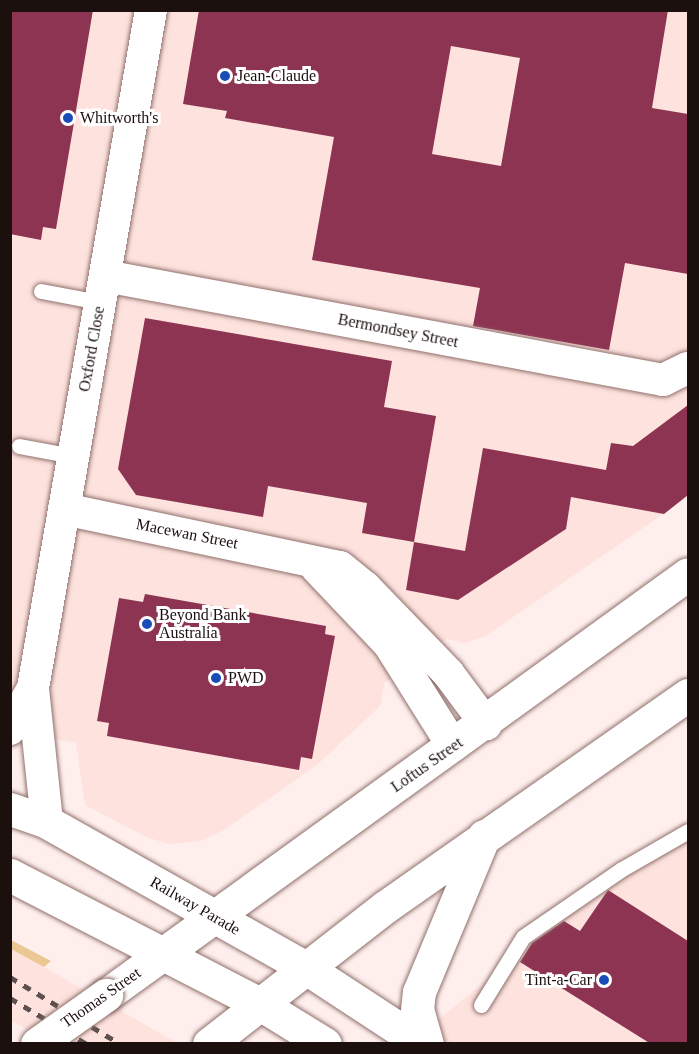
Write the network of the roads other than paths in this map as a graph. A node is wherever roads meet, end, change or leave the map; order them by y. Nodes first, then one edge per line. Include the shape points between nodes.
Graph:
1 (151, 10) edge
2 (102, 289) junction
3 (41, 291) dead end
4 (688, 368) edge
5 (19, 446) dead end
6 (74, 456) junction
7 (64, 509) junction
8 (309, 559) junction
9 (688, 574) edge
10 (33, 688) junction
11 (688, 694) edge
12 (486, 724) junction
13 (10, 729) edge
14 (453, 746) junction
15 (10, 809) edge
16 (47, 822) junction
17 (688, 831) edge
18 (484, 836) junction
19 (10, 875) edge
20 (214, 918) junction
21 (164, 953) junction
22 (306, 968) junction
23 (260, 1004) junction
24 (482, 1005) dead end
25 (37, 1044) edge
26 (209, 1044) edge
27 (325, 1044) edge
28 (422, 1044) edge
29 (427, 1044) edge

1 - 2 street, Oxford Close
2 - 3 lane
2 - 4 street, Bermondsey Street via 663,380
2 - 6 street, Oxford Close
5 - 6 lane
6 - 7 street, Oxford Close
7 - 8 street, Macewan Street
7 - 10 street, Oxford Close
8 - 12 street, Macewan Street via 340,567 365,587 448,673
8 - 14 street via 389,644
9 - 12 main road, Loftus Street
10 - 13 street, Oxford Close
10 - 16 street, Oxford Close
11 - 18 main road
12 - 14 main road, Loftus Street
14 - 20 main road, Loftus Street
15 - 16 main road, Railway Parade
16 - 20 main road, Railway Parade
17 - 24 lane via 622,869 523,937
18 - 22 main road
18 - 29 main road via 419,992 417,1010
19 - 21 main road
20 - 21 main road, Loftus Street
20 - 22 main road, Railway Parade
21 - 23 main road
21 - 25 main road, Thomas Street, bridge
22 - 23 main road
22 - 28 main road, Railway Parade
23 - 26 main road
23 - 27 main road

